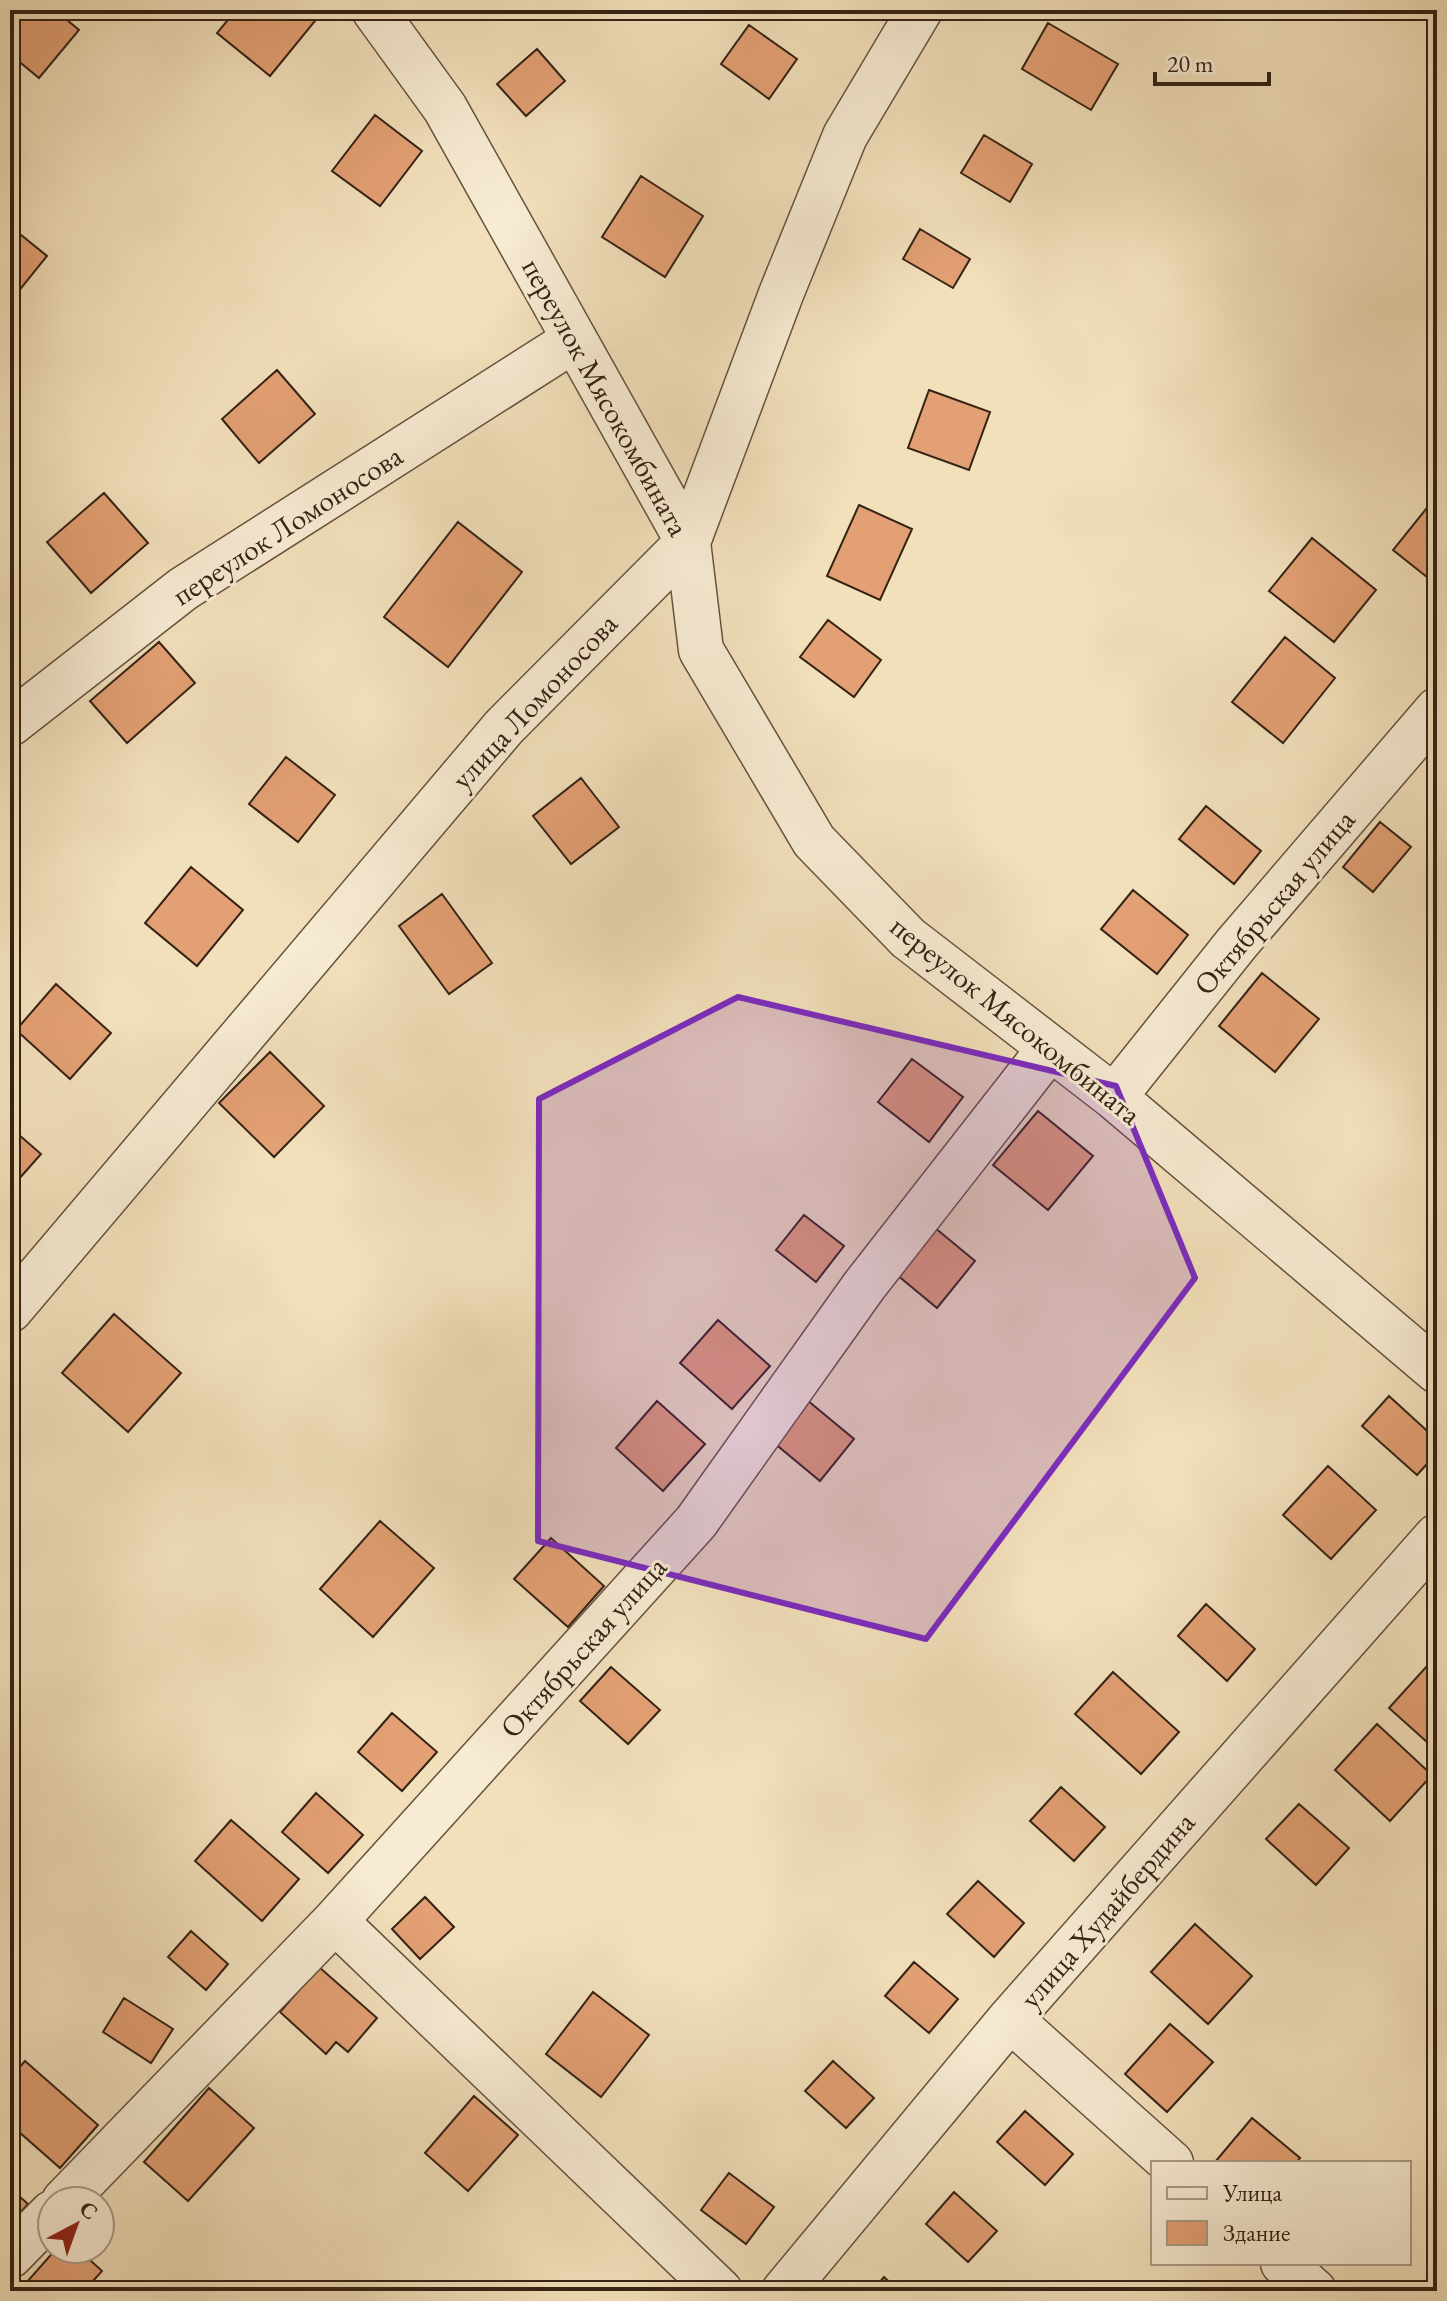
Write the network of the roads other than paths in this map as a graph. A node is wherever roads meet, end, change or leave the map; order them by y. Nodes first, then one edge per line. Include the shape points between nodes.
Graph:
1 (374, 10) edge
2 (920, 10) edge
3 (574, 340) junction
4 (688, 542) junction
5 (1437, 710) edge
6 (10, 724) edge
7 (1050, 1048) junction
8 (1114, 1097) junction
9 (10, 1310) edge
10 (1437, 1371) edge
11 (1437, 1536) edge
12 (335, 1921) junction
13 (1010, 2019) junction
14 (1169, 2161) edge
15 (79, 2185) edge
16 (36, 2229) edge
17 (10, 2256) edge
18 (1285, 2265) edge
19 (720, 2291) edge
20 (784, 2291) edge
21 (1314, 2291) edge

1 - 3 street, переулок Мясокомбината via 445,108
2 - 4 street, улица Ломоносова via 845,136
3 - 4 street, переулок Мясокомбината
3 - 6 street, переулок Ломоносова via 183,589
4 - 7 street, переулок Мясокомбината via 701,650 814,841 908,938
4 - 9 street, улица Ломоносова via 504,727
5 - 8 street, Октябрьская улица via 1237,943
7 - 8 street, переулок Мясокомбината
7 - 12 street, Октябрьская улица via 864,1286 696,1522
8 - 10 street, переулок Мясокомбината
11 - 13 street, улица Худайбердина
12 - 15 street, Октябрьская улица
12 - 19 street
13 - 14 street
13 - 20 street, улица Худайбердина
16 - 17 street
18 - 21 street

